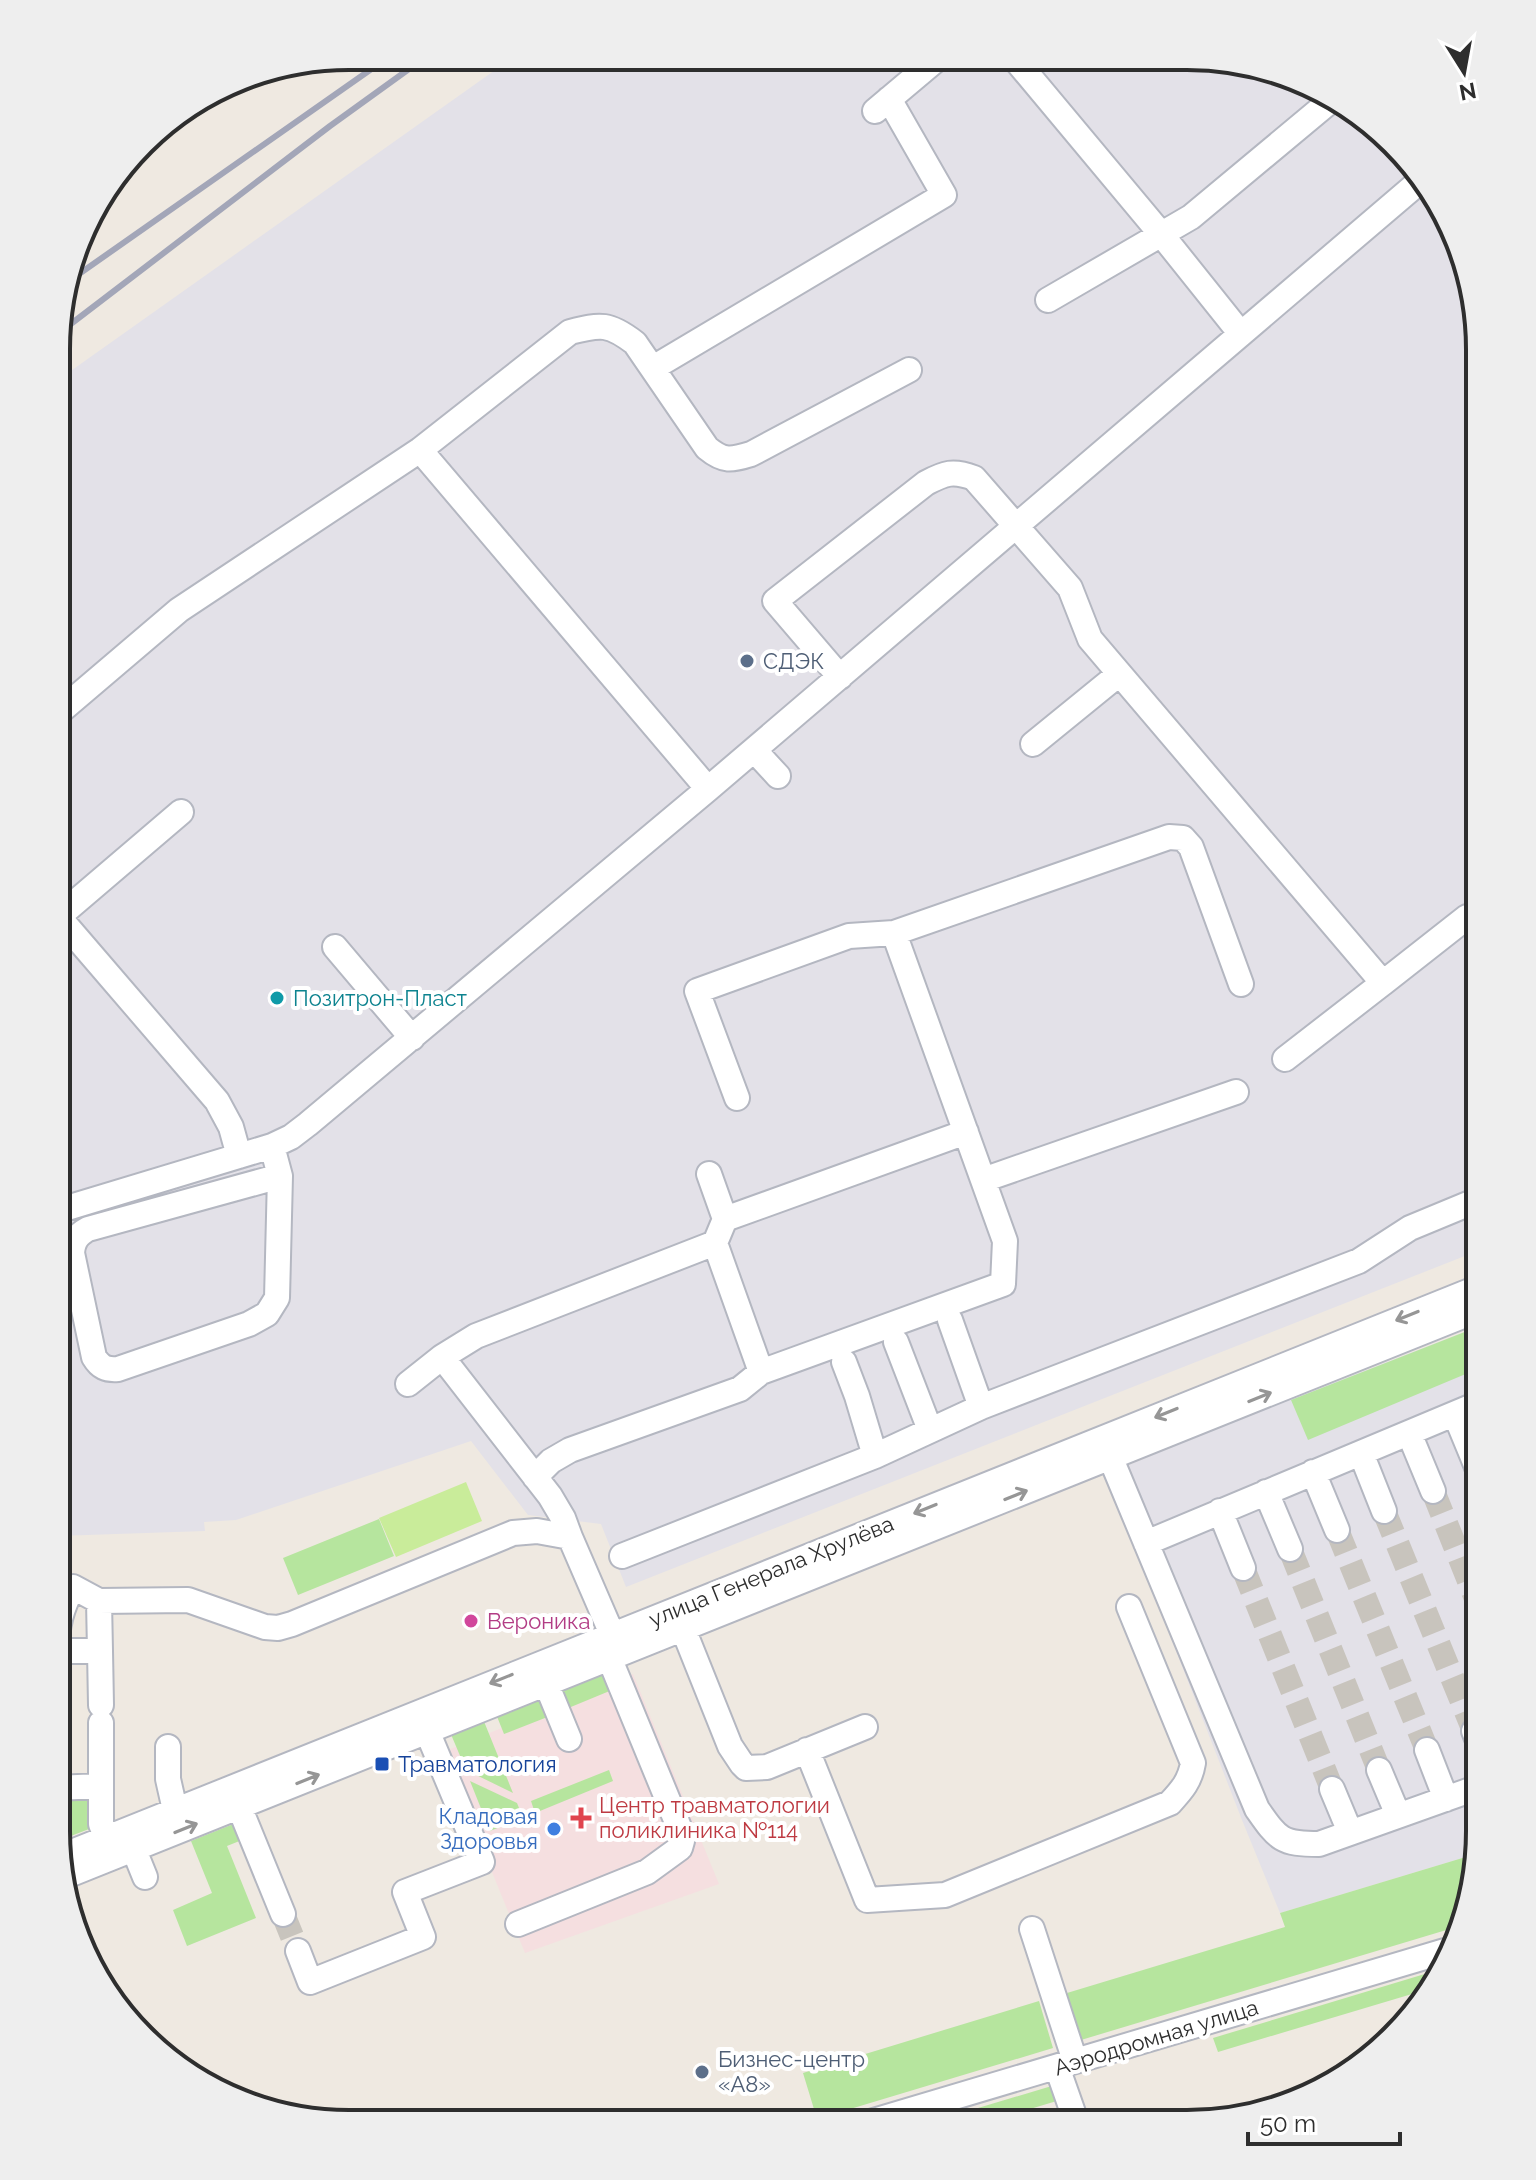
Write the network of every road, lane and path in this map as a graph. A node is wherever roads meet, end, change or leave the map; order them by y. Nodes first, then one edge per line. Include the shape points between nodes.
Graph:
1 (923, 70) edge
2 (1024, 70) edge
3 (1324, 106) edge
4 (1413, 187) edge
5 (1161, 234) junction
6 (1048, 300) dead end
7 (1241, 334) junction
8 (653, 368) junction
9 (909, 370) dead end
10 (420, 450) junction
11 (1016, 527) junction
12 (1119, 674) junction
13 (840, 677) junction
14 (70, 703) edge
15 (1033, 744) dead end
16 (754, 750) junction
17 (778, 776) dead end
18 (708, 789) junction
19 (181, 812) dead end
20 (70, 906) edge
21 (1466, 925) edge
22 (70, 930) edge
23 (894, 933) junction
24 (335, 947) dead end
25 (1383, 983) junction
26 (1241, 984) dead end
27 (412, 1038) junction
28 (1285, 1059) dead end
29 (1236, 1092) dead end
30 (737, 1098) dead end
31 (966, 1132) junction
32 (272, 1146) junction
33 (239, 1156) junction
34 (709, 1174) dead end
35 (280, 1176) junction
36 (983, 1180) junction
37 (1465, 1205) edge
38 (70, 1207) edge
39 (725, 1219) junction
40 (715, 1243) junction
41 (1465, 1293) edge
42 (1465, 1314) edge
43 (950, 1320) dead end
44 (896, 1342) dead end
45 (442, 1357) junction
46 (844, 1362) dead end
47 (761, 1372) junction
48 (408, 1384) dead end
49 (981, 1407) junction
50 (1465, 1409) edge
51 (1455, 1414) junction
52 (930, 1430) junction
53 (1409, 1433) junction
54 (1465, 1439) edge
55 (1106, 1448) junction
56 (1361, 1453) junction
57 (875, 1456) junction
58 (1313, 1472) junction
59 (535, 1477) junction
60 (1433, 1491) tunnel mouth
61 (1266, 1492) junction
62 (1220, 1511) junction
63 (1384, 1511) tunnel mouth
64 (1337, 1530) tunnel mouth
65 (570, 1537) junction
66 (1146, 1543) junction
67 (1290, 1549) tunnel mouth
68 (622, 1556) dead end
69 (1243, 1568) tunnel mouth
70 (70, 1586) edge
71 (99, 1601) junction
72 (1129, 1607) dead end
73 (680, 1619) junction
74 (611, 1646) junction
75 (70, 1651) edge
76 (100, 1651) junction
77 (542, 1674) junction
78 (423, 1722) junction
79 (865, 1727) dead end
80 (569, 1739) dead end
81 (168, 1747) dead end
82 (807, 1750) junction
83 (1427, 1750) tunnel mouth
84 (1379, 1770) tunnel mouth
85 (100, 1786) junction
86 (70, 1787) edge
87 (1332, 1789) tunnel mouth
88 (1465, 1792) edge
89 (236, 1797) junction
90 (1446, 1799) junction
91 (175, 1810) junction
92 (1398, 1815) junction
93 (1350, 1832) junction
94 (120, 1843) junction
95 (71, 1854) edge
96 (73, 1872) edge
97 (145, 1877) dead end
98 (283, 1914) tunnel mouth
99 (518, 1924) dead end
100 (1032, 1929) dead end
101 (298, 1951) tunnel mouth
102 (1437, 1953) edge
103 (1066, 2064) junction
104 (911, 2110) edge
105 (1074, 2110) edge

1 - 8 street via 882,105 944,195
2 - 5 street
3 - 5 street via 1191,217
4 - 7 street
5 - 6 street
5 - 7 street
7 - 11 street
8 - 9 street via 707,448 719,458 736,459
8 - 10 street via 618,330 596,325 570,332
10 - 14 street via 179,610
10 - 18 street
11 - 12 street via 1070,588 1090,639
11 - 13 street
11 - 13 street via 974,478 942,475 775,601
12 - 15 street
12 - 25 street
13 - 16 street
16 - 17 street
16 - 18 street
18 - 27 street
19 - 20 street
21 - 25 street
22 - 33 street via 217,1101
23 - 26 street via 1169,837 1183,838 1191,847
23 - 30 street via 849,936 697,991
23 - 31 street
24 - 27 street
25 - 28 street
27 - 32 street via 308,1124
29 - 36 street
31 - 36 street
31 - 39 street
32 - 33 street
32 - 35 street
33 - 38 street
34 - 39 street
35 - 35 street via 277,1298 267,1314 118,1369 100,1366 72,1253 78,1234
36 - 47 street via 1005,1241 1003,1284
37 - 49 street via 1410,1228 1359,1261
39 - 40 street
40 - 45 street via 476,1336
40 - 47 street
41 -> 55 street, улица Генерала Хрулёва
55 -> 42 street, улица Генерала Хрулёва
43 - 49 street
44 - 52 street
45 - 48 street
45 - 59 street
46 - 57 street
47 - 59 street via 740,1389 570,1450
49 - 52 street
50 - 51 street
51 - 53 street
51 - 54 street
52 - 57 street
53 - 56 street
53 - 60 street
55 - 66 street
55 - 73 street, улица Генерала Хрулёва
56 - 58 street
56 - 63 street
57 - 68 street
58 - 61 street
58 - 64 street
59 - 65 street
61 - 62 street
61 - 67 street
62 - 66 street
62 - 69 street
65 - 71 street via 513,1533 278,1628 188,1600
65 - 74 street
66 - 93 street via 1257,1809 1276,1836 1295,1844 1319,1844
70 - 71 street
71 - 76 street
72 - 82 street via 1193,1763 1191,1776 1170,1803 945,1895 867,1900
73 - 74 street, улица Генерала Хрулёва
73 - 82 street via 742,1764 767,1767
74 - 77 street, улица Генерала Хрулёва
74 - 99 street via 681,1832 680,1848 647,1872
75 - 76 street
76 - 85 street
77 - 78 street, улица Генерала Хрулёва
77 - 80 street
78 - 89 street, улица Генерала Хрулёва
78 - 101 street via 482,1862 405,1892 423,1937 310,1982
79 - 82 street
81 - 91 street
83 - 90 street
84 - 92 street
85 - 86 street
85 - 94 street via 101,1824
87 - 93 street
88 - 90 street
89 - 91 street, улица Генерала Хрулёва
94 -> 89 street, улица Генерала Хрулёва
89 - 98 street
90 - 92 street
91 - 94 street, улица Генерала Хрулёва
92 - 93 street
94 - 95 street, улица Генерала Хрулёва
94 - 96 street, улица Генерала Хрулёва
94 - 97 street
100 - 103 street
102 - 103 street, Аэродромная улица
103 - 104 street, Аэродромная улица
103 - 105 street

